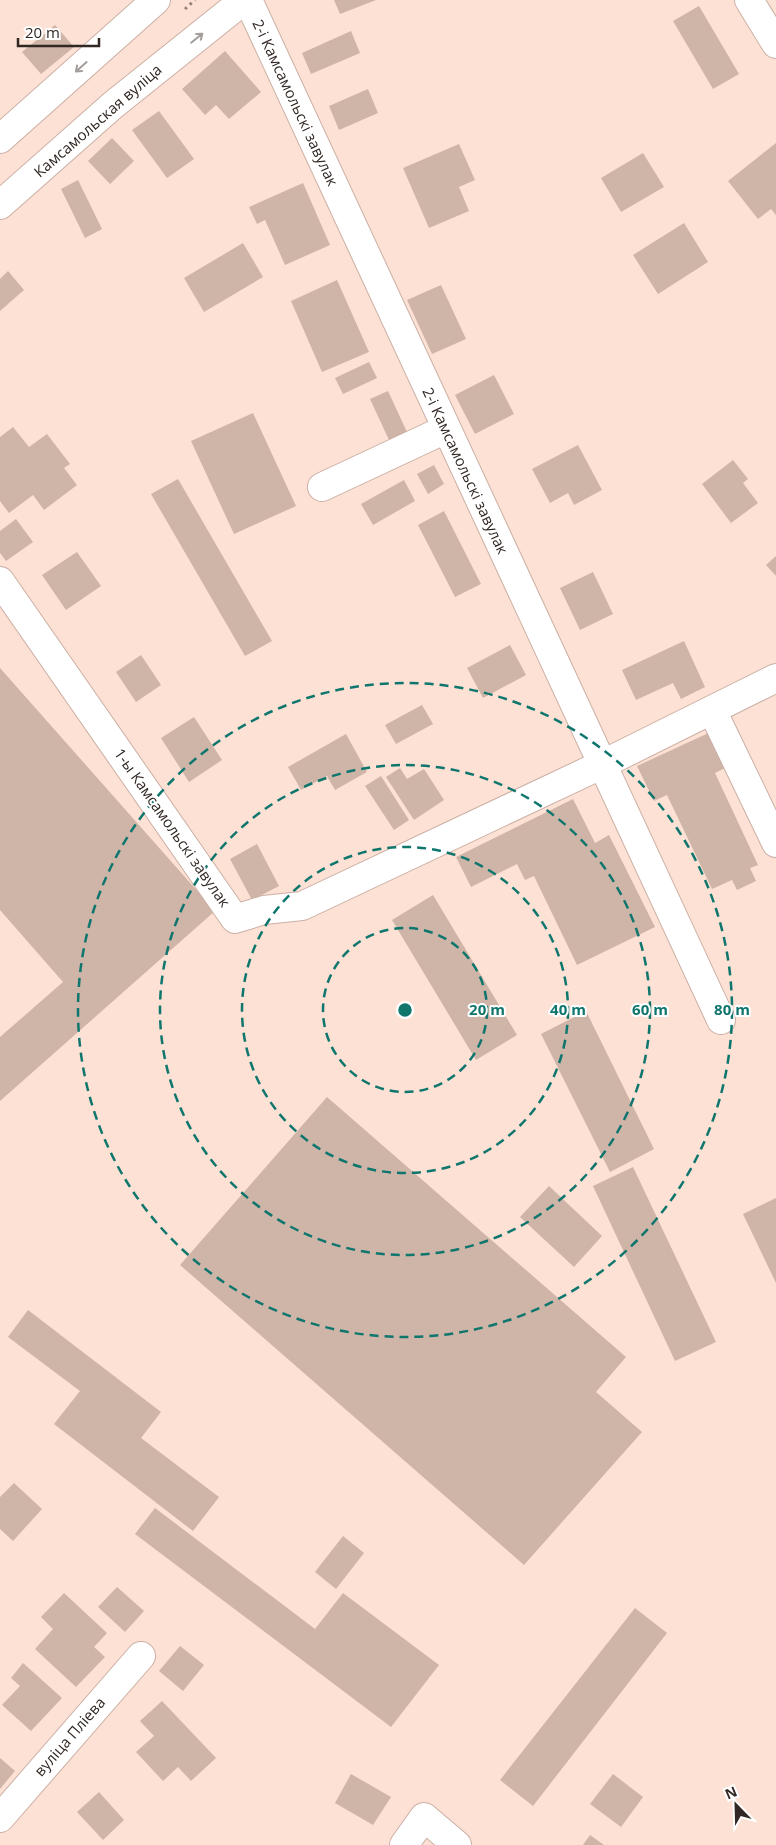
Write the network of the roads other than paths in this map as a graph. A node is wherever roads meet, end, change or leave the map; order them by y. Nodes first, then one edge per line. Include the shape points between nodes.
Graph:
1 (156, 0) edge
2 (246, 0) edge
3 (749, 0) edge
4 (776, 44) edge
5 (0, 139) edge
6 (0, 205) edge
7 (446, 429) junction
8 (322, 487) dead end
9 (0, 581) edge
10 (776, 678) edge
11 (712, 710) junction
12 (601, 765) junction
13 (776, 843) edge
14 (721, 1020) dead end
15 (140, 1656) dead end
16 (0, 1818) edge
17 (404, 1845) edge
18 (456, 1845) edge

1 -> 5 street
6 -> 2 street, Камсамольская вуліца via 113,105
2 - 7 street, 2-і Камсамольскі завулак
3 - 4 street
7 - 8 street
7 - 12 street, 2-і Камсамольскі завулак
9 - 12 street, 1-ы Камсамольскі завулак via 235,919 264,910 302,906
10 - 11 street
11 - 12 street
11 - 13 street
12 - 14 street, 2-і Камсамольскі завулак
15 - 16 street, вуліца Пліева
17 - 18 street via 424,1817

